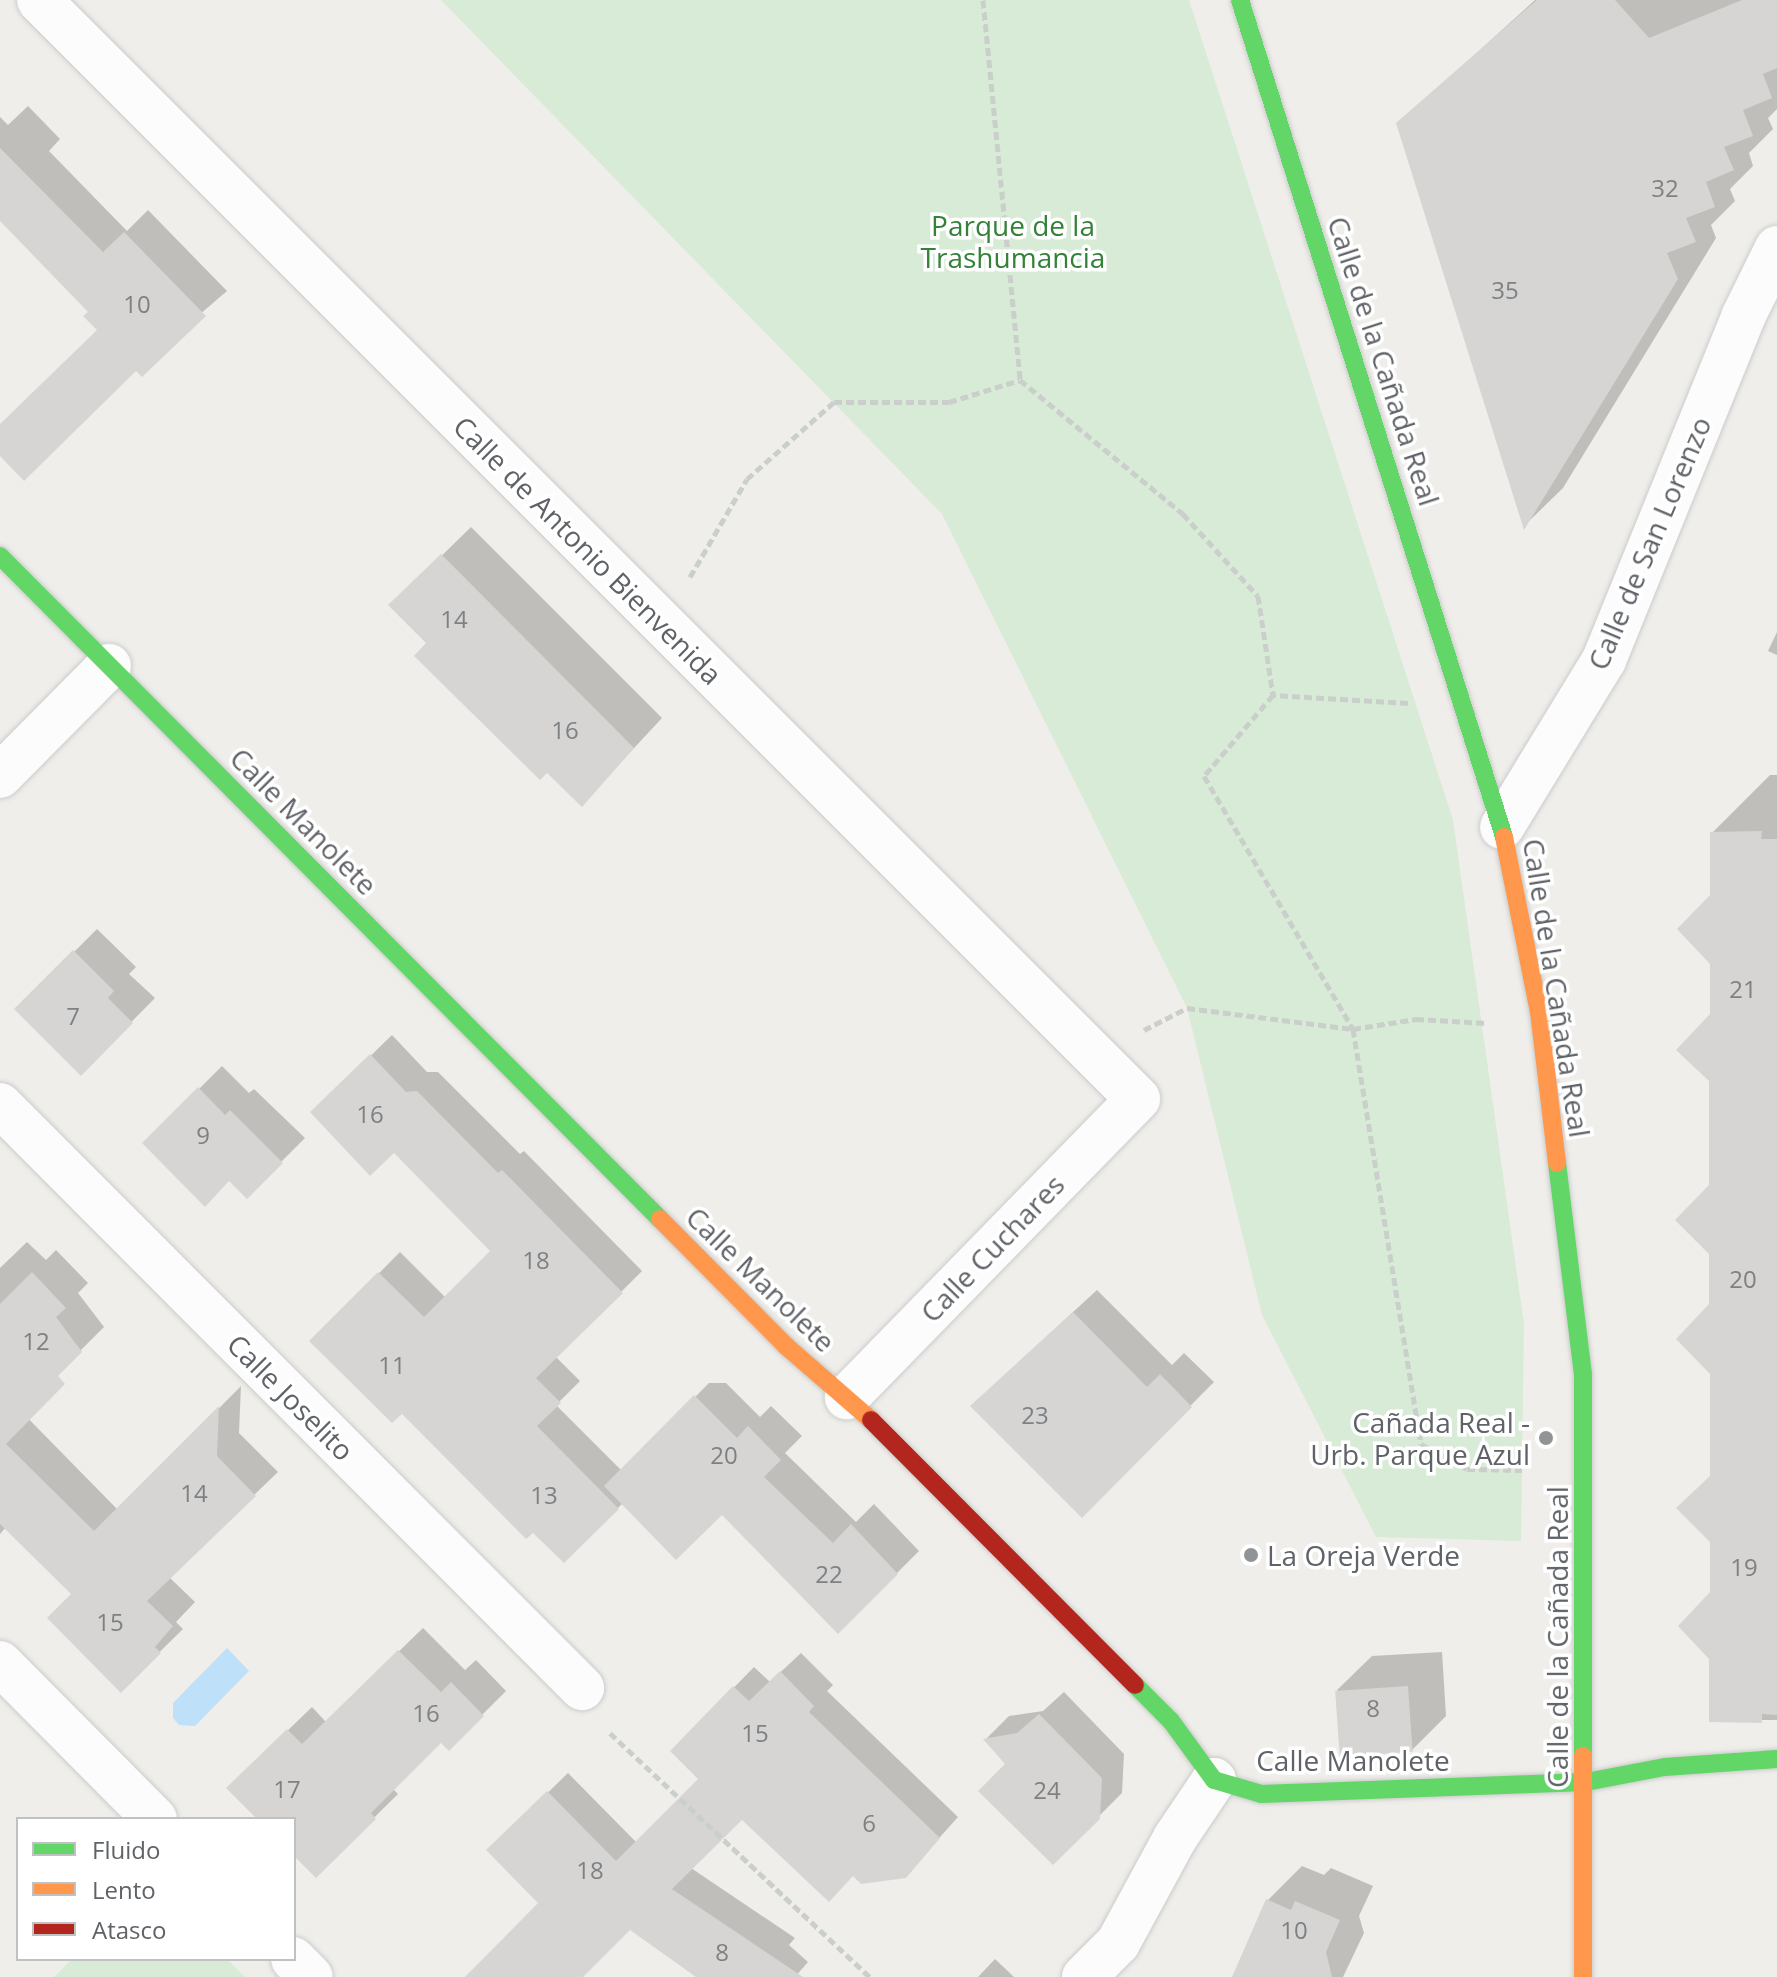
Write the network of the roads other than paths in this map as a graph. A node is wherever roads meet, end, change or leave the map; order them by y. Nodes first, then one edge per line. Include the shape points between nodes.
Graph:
1 (39, 0) edge
2 (1240, 0) edge
3 (1777, 248) edge
4 (1760, 325) edge
5 (0, 556) edge
6 (109, 666) junction
7 (0, 776) edge
8 (1502, 827) junction
9 (1138, 1099) joint
10 (0, 1105) edge
11 (847, 1397) junction
12 (0, 1663) edge
13 (582, 1688) road end
14 (1777, 1759) edge
15 (1214, 1780) junction
16 (1586, 1782) junction
17 (153, 1817) edge
18 (295, 1961) edge
19 (311, 1977) edge
20 (1084, 1977) edge
21 (1583, 1977) edge

1 - 9 street, Calle de Antonio Bienvenida
2 - 8 street, Calle de la Cañada Real
3 - 4 street, Calle de San Lorenzo
4 - 8 street, Calle de San Lorenzo via 1604,660
5 - 6 street, Calle Manolete
6 - 7 street
6 - 11 street, Calle Manolete via 786,1346
8 - 16 street, Calle de la Cañada Real via 1539,1012 1583,1374
9 - 11 street, Calle Cuchares
10 - 13 street, Calle Joselito
11 - 15 street, Calle Manolete via 1171,1721
12 - 17 street
14 - 16 street, Calle Manolete via 1665,1767
15 - 16 street, Calle Manolete via 1261,1794
15 - 20 street via 1175,1838 1118,1943
16 - 21 street, Calle de la Cañada Real
18 - 19 street

